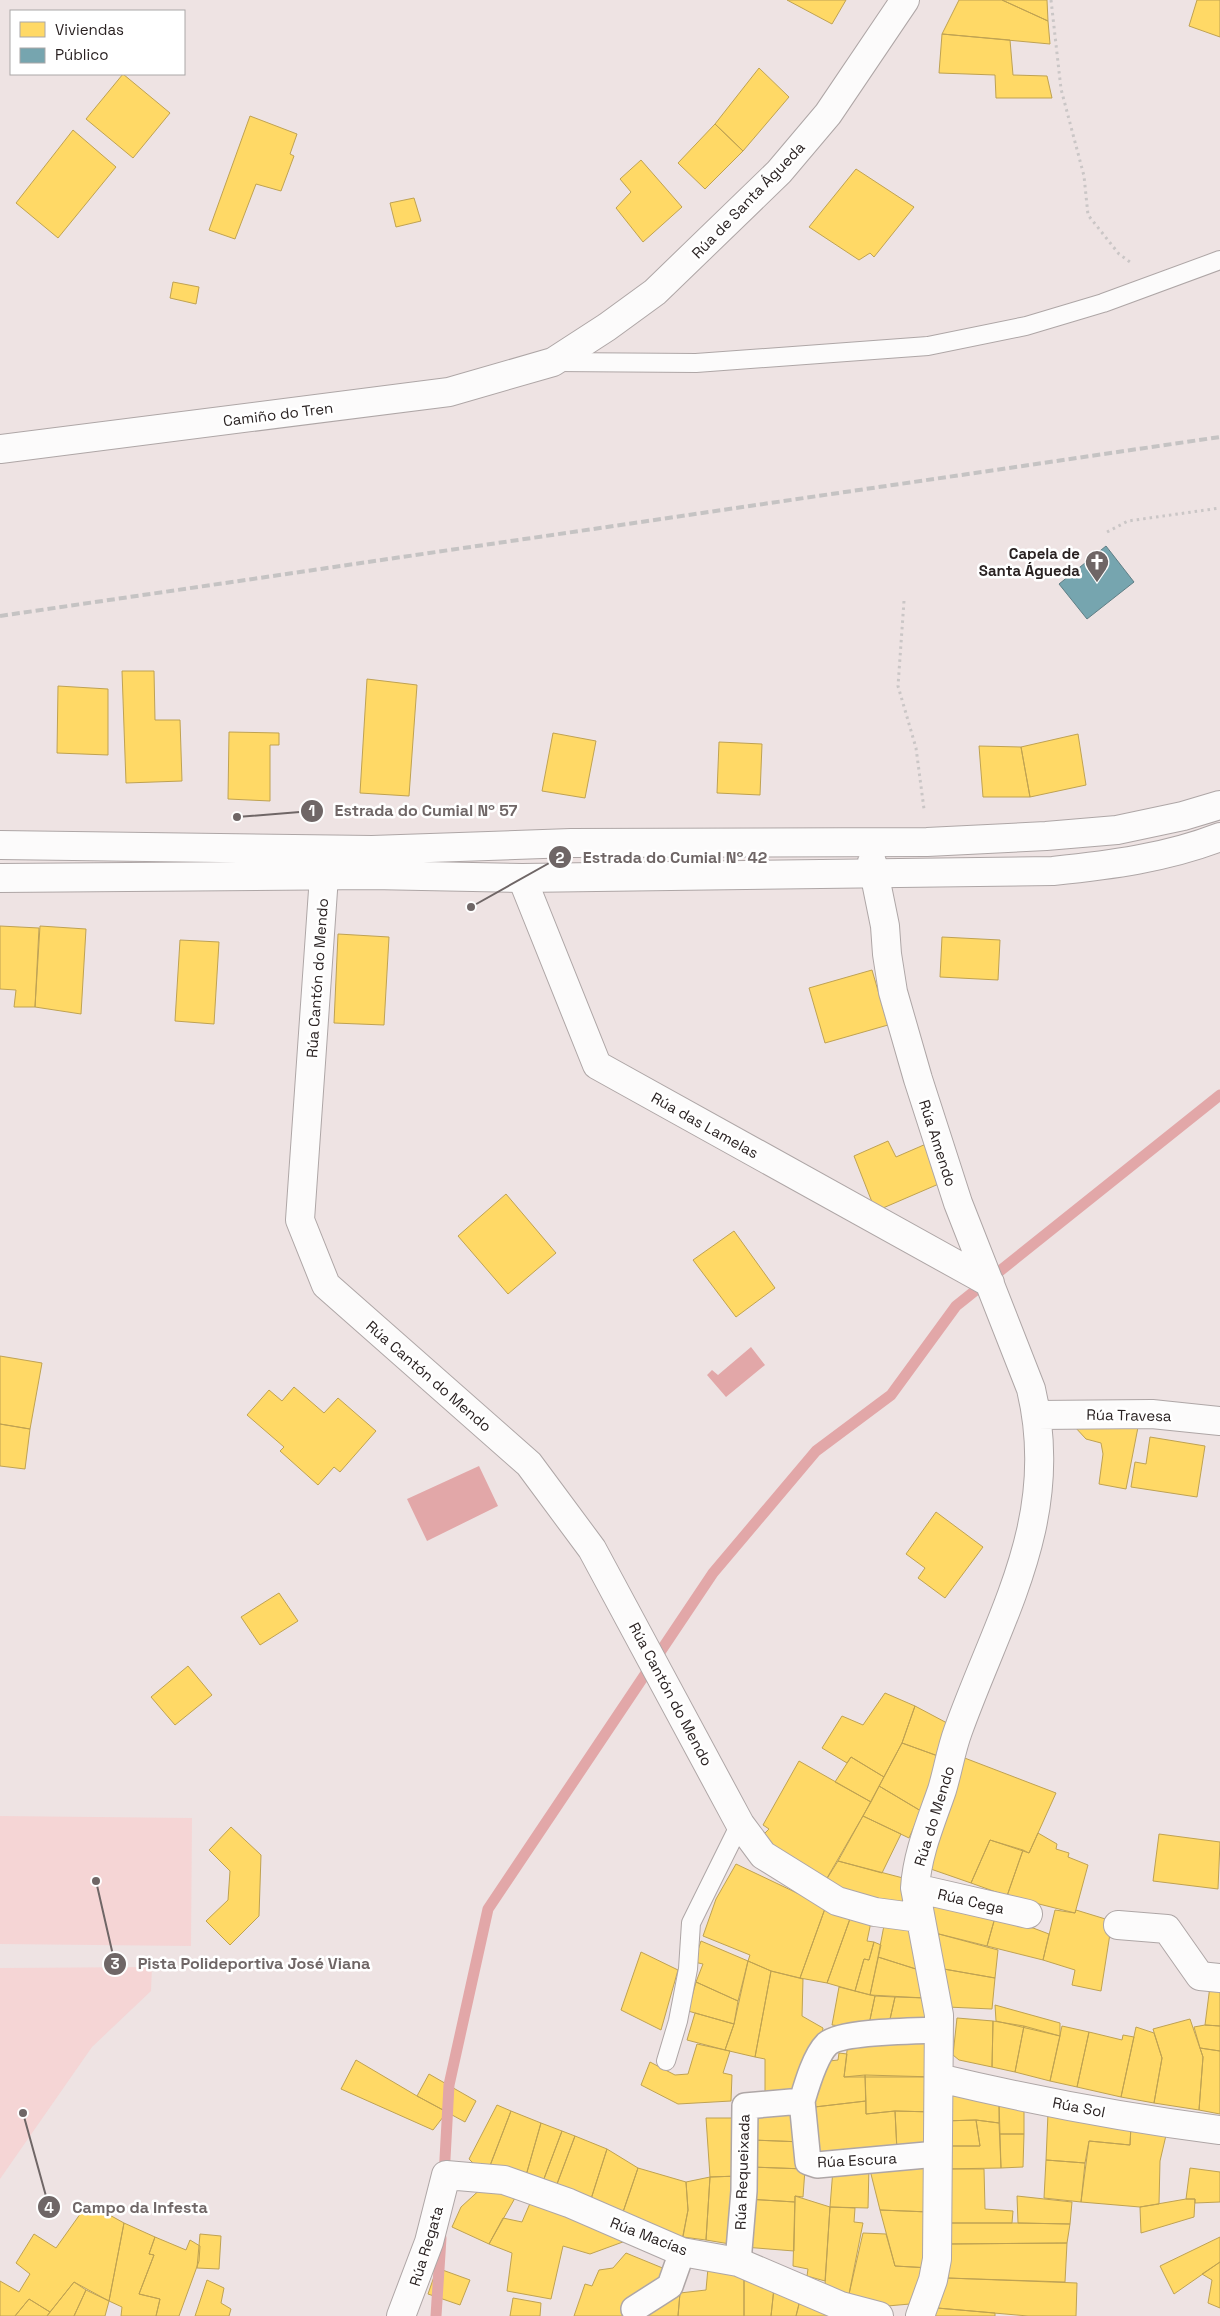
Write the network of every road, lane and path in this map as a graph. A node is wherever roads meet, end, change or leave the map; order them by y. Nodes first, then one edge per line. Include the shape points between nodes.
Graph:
1 (905, 0) edge
2 (1051, 0) edge
3 (1088, 215) dead end
4 (1220, 260) edge
5 (553, 362) junction
6 (0, 449) edge
7 (1220, 508) edge
8 (1107, 532) dead end
9 (904, 601) dead end
10 (1220, 805) edge
11 (1046, 836) junction
12 (1220, 837) edge
13 (927, 842) junction
14 (571, 843) junction
15 (0, 845) edge
16 (873, 867) junction
17 (324, 876) junction
18 (0, 878) edge
19 (522, 878) junction
20 (990, 1283) junction
21 (1037, 1415) junction
22 (1220, 1421) edge
23 (740, 1824) junction
24 (915, 1888) junction
25 (1028, 1914) dead end
26 (920, 1918) junction
27 (1118, 1925) dead end
28 (1220, 1978) edge
29 (938, 2030) junction
30 (666, 2061) dead end
31 (939, 2078) junction
32 (802, 2100) junction
33 (1220, 2130) edge
34 (937, 2154) junction
35 (446, 2175) joint
36 (682, 2252) junction
37 (738, 2262) junction
38 (634, 2310) dead end
39 (401, 2316) edge
40 (879, 2316) edge
41 (920, 2316) edge

1 - 5 street, Rúa de Santa Águeda via 828,114 778,172 656,292
2 - 3 path via 1062,90 1084,176
4 - 5 lane via 1103,303 1026,326 928,346 696,363
5 - 6 street, Camiño do Tren via 448,392
7 - 8 path via 1128,521
9 - 13 path via 898,686 916,748
10 - 11 street via 1117,830
11 - 13 street
11 - 16 street via 977,860
12 - 16 street via 1189,849 1062,870
13 - 14 street
14 - 15 street via 372,850
14 - 16 street via 643,860
16 - 19 street
16 - 20 street, Rúa Amendo via 894,992 905,1034 942,1159
17 - 18 street
17 - 19 street
17 - 23 street, Rúa Cantón do Mendo via 300,1220 326,1285 529,1464 592,1549
19 - 20 street, Rúa das Lamelas via 597,1065
20 - 21 street, Rúa Amendo via 1031,1389
21 - 22 street, Rúa Travesa via 1152,1414
21 - 24 street, Rúa do Mendo via 1040,1485 1029,1544 957,1733 916,1867
23 - 26 street, Rúa Cantón do Mendo via 763,1855 837,1901 875,1912
23 - 30 lane via 691,1923 688,1969
24 - 25 street, Rúa Cega
24 - 26 street, Rúa do Mendo
26 - 29 street, Rúa do Mendo via 939,2015
27 - 28 street via 1167,1929 1200,1976
29 - 31 street, Rúa do Mendo
29 - 32 street via 845,2036 828,2044 809,2077
31 - 33 street, Rúa Sol via 1001,2093
31 - 34 street, Rúa do Mendo
32 - 34 street, Rúa Escura via 808,2162 817,2165
32 - 37 street, Rúa Requeixada via 745,2106 744,2192
34 - 41 street, Rúa do Mendo via 937,2259
35 - 36 street, Rúa Macías via 504,2180
35 - 39 street, Rúa Regata via 429,2242
36 - 37 street, Rúa Macías
36 - 38 street via 670,2286
37 - 40 street, Rúa Macías via 841,2306

